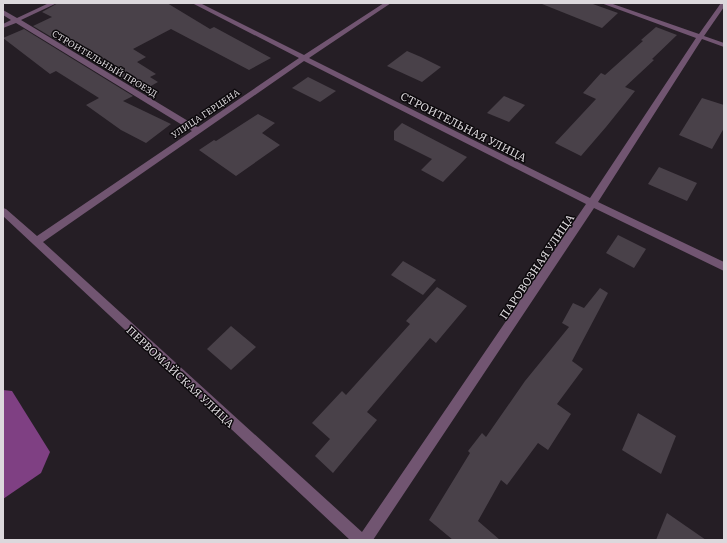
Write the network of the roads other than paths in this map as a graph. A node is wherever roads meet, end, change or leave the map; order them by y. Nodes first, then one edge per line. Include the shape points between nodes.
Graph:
1 (54, 3) edge
2 (195, 3) edge
3 (388, 3) edge
4 (604, 3) edge
5 (724, 3) edge
6 (3, 12) edge
7 (16, 20) junction
8 (3, 26) edge
9 (700, 37) junction
10 (724, 45) edge
11 (304, 58) junction
12 (197, 130) junction
13 (592, 203) junction
14 (3, 211) edge
15 (36, 242) junction
16 (724, 266) edge
17 (360, 540) edge
18 (365, 540) edge

1 - 7 street
2 - 11 street, СТРОИТЕЛЬНАЯ УЛИЦА
3 - 11 street, УЛИЦА ГЕРЦЕНА
4 - 9 street
5 - 9 street, ПАРОВОЗНАЯ УЛИЦА
6 - 7 street, СТРОИТЕЛЬНЫЙ ПРОЕЗД
7 - 8 street
7 - 12 street, СТРОИТЕЛЬНЫЙ ПРОЕЗД
9 - 10 street
9 - 13 street, ПАРОВОЗНАЯ УЛИЦА
11 - 12 street, УЛИЦА ГЕРЦЕНА
11 - 13 street, СТРОИТЕЛЬНАЯ УЛИЦА
12 - 15 street, УЛИЦА ГЕРЦЕНА
13 - 16 street, СТРОИТЕЛЬНАЯ УЛИЦА
13 - 18 street, ПАРОВОЗНАЯ УЛИЦА
14 - 15 street, ПЕРВОМАЙСКАЯ УЛИЦА
15 - 17 street, ПЕРВОМАЙСКАЯ УЛИЦА

